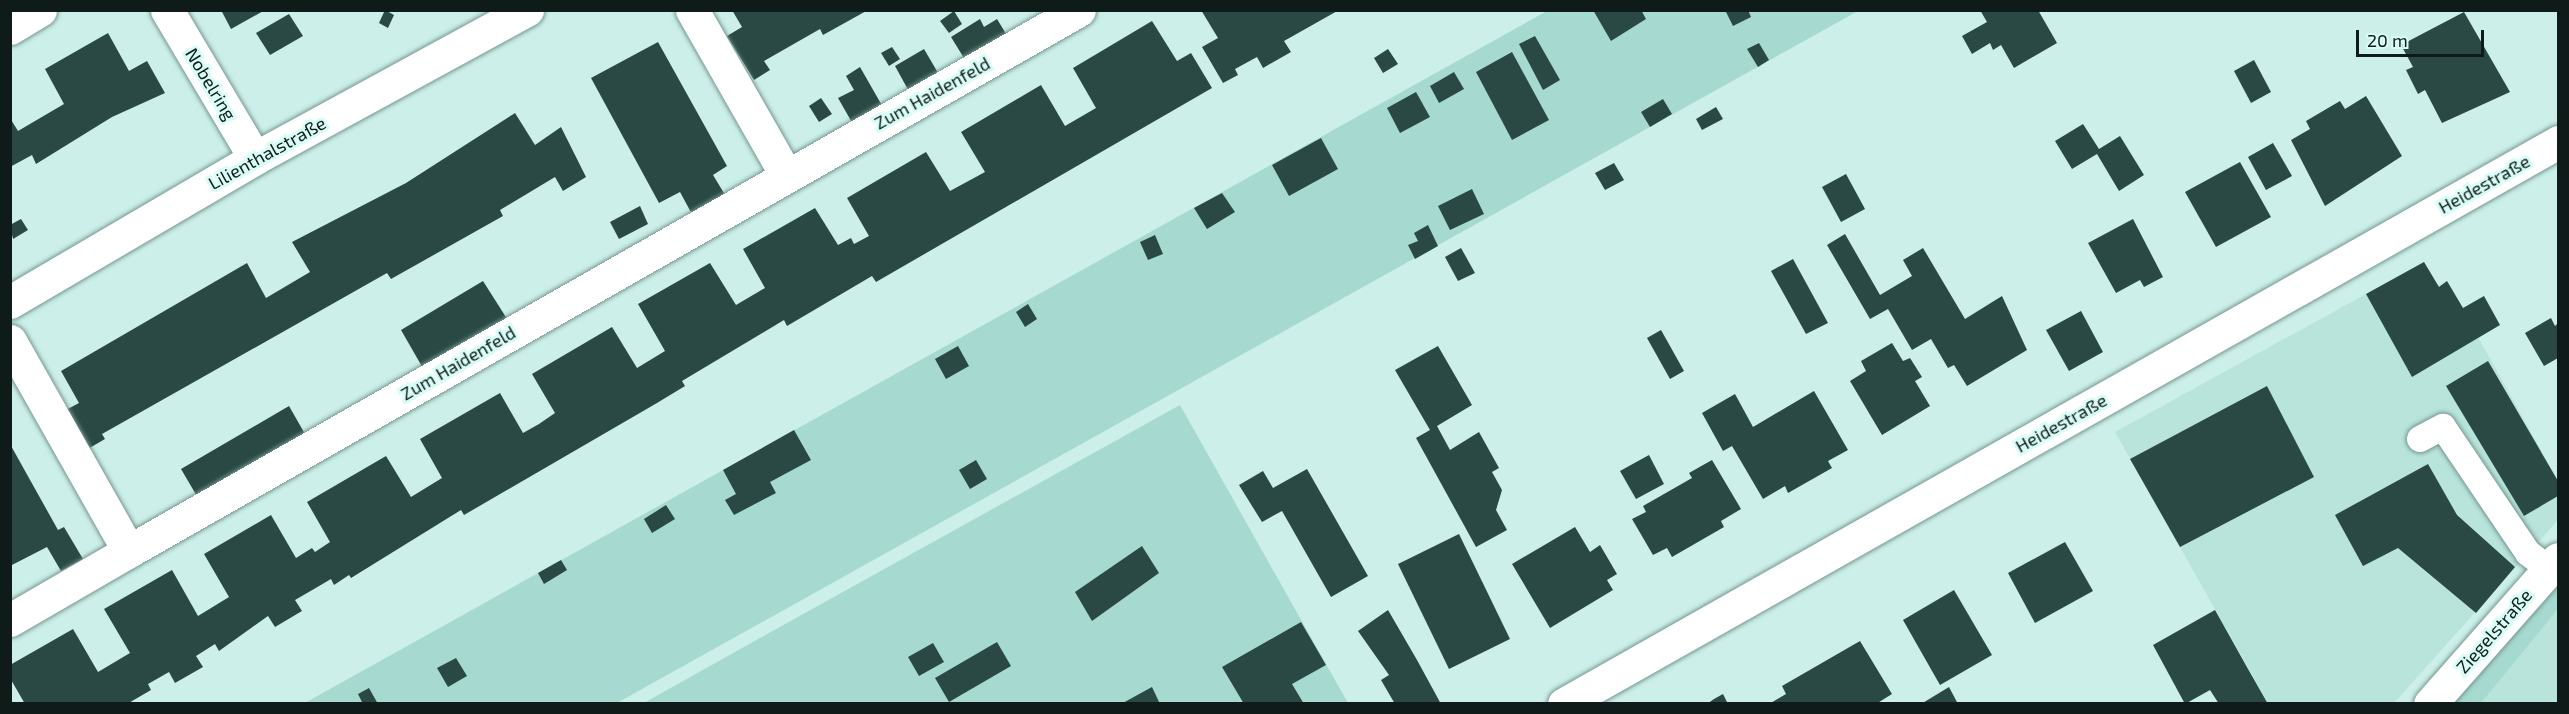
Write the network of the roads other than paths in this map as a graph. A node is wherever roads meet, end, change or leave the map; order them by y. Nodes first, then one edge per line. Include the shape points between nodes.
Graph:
1 (40, 10) edge
2 (167, 10) edge
3 (527, 10) edge
4 (692, 10) edge
5 (1078, 10) edge
6 (10, 28) edge
7 (2559, 142) edge
8 (255, 159) junction
9 (786, 175) junction
10 (10, 302) edge
11 (10, 341) edge
12 (2420, 439) dead end
13 (129, 551) junction
14 (2554, 564) edge
15 (10, 620) edge
16 (1566, 703) edge
17 (2430, 704) edge

1 - 6 street
2 - 8 street, Nobelring
3 - 8 street, Lilienthalstraße
4 - 9 street
5 - 9 street, Zum Haidenfeld
7 - 16 street, Heidestraße
8 - 10 street, Lilienthalstraße
9 - 13 street, Zum Haidenfeld
11 - 13 street
12 - 14 lane via 2443,427 2528,553
13 - 15 street, Zum Haidenfeld
14 - 17 street, Ziegelstraße

